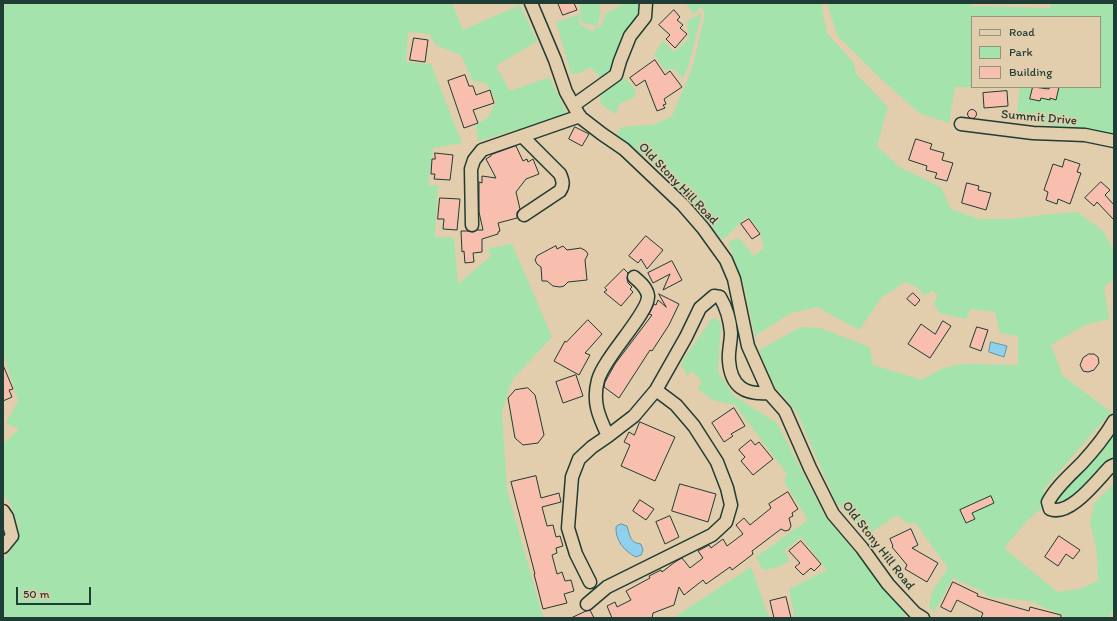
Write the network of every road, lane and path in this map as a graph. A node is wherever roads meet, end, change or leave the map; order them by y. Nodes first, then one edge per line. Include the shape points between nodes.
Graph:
1 (531, 3) edge
2 (646, 3) edge
3 (577, 111) junction
4 (961, 124) dead end
5 (522, 136) junction
6 (1114, 141) edge
7 (524, 215) dead end
8 (472, 225) dead end
9 (634, 277) dead end
10 (656, 390) junction
11 (769, 393) junction
12 (1114, 421) edge
13 (608, 436) junction
14 (1114, 465) edge
15 (3, 511) edge
16 (3, 547) edge
17 (590, 582) dead end
18 (587, 604) dead end
19 (923, 618) edge

1 - 3 street, Old Stony Hill Road via 566,92
2 - 3 street via 645,17 630,36 616,75
3 - 5 street
3 - 11 street, Old Stony Hill Road via 602,134 624,149 683,206 726,260 734,279 748,346
4 - 6 street, Summit Drive via 1033,133 1085,135
5 - 7 street via 563,180 560,191
5 - 8 street via 482,150 474,160 471,168
9 - 13 street via 643,284 648,296 645,308 604,364 598,380 598,416
10 - 11 street via 700,308 714,296 720,297 728,314 732,378 740,388 748,392
10 - 13 street via 634,416
10 - 18 street via 676,405 694,426 717,462 731,505 726,522 712,535 607,587
11 - 19 street, Old Stony Hill Road via 785,411 833,514 888,584
12 - 14 street via 1084,461 1052,494 1048,502 1050,509 1065,509 1077,502
13 - 17 street via 579,459 572,477 568,528 576,554
15 - 16 street via 12,536

